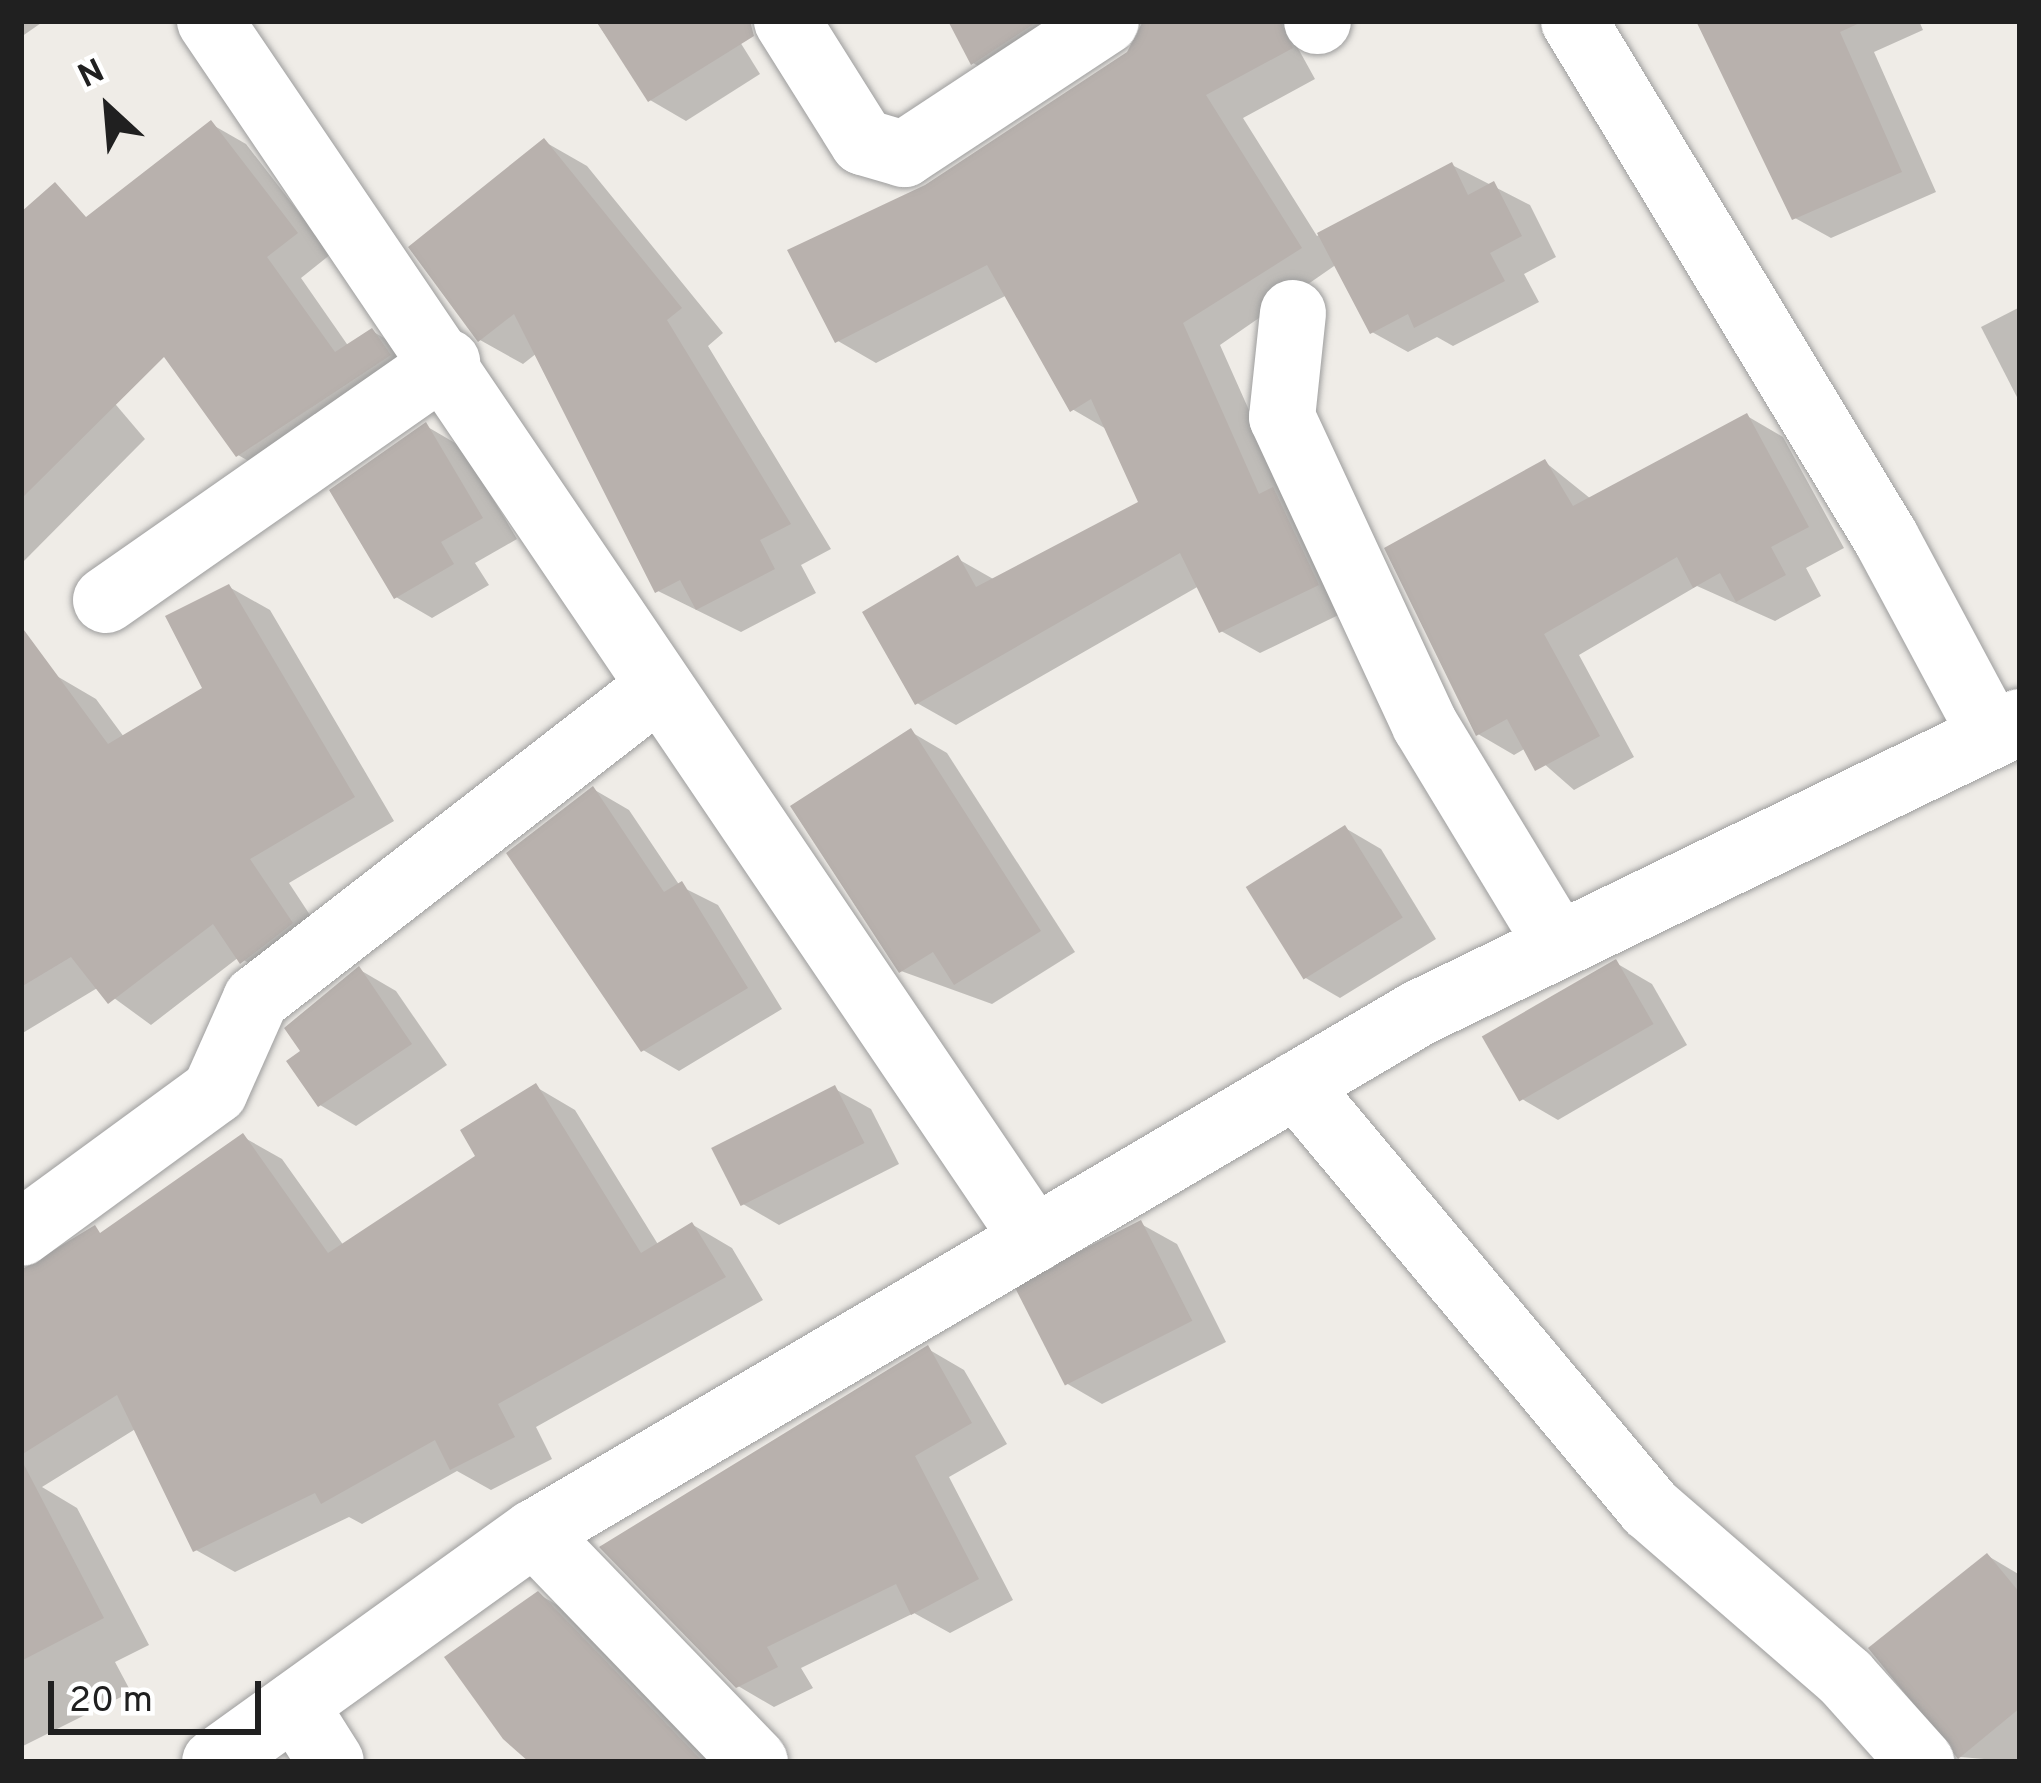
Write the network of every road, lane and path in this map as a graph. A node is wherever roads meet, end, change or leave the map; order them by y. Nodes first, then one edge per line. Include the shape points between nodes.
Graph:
1 (210, 21) edge
2 (787, 21) edge
3 (1106, 21) edge
4 (1574, 21) edge
5 (1293, 314) dead end
6 (447, 362) junction
7 (106, 600) dead end
8 (655, 690) junction
9 (2005, 728) edge
10 (1556, 941) junction
11 (1296, 1085) junction
12 (21, 1233) edge
13 (1034, 1239) junction
14 (534, 1533) junction
15 (295, 1705) junction
16 (215, 1762) edge
17 (331, 1762) edge
18 (755, 1762) edge
19 (1922, 1762) edge

1 - 6 street
2 - 3 street via 863,142 904,154
4 - 9 street
5 - 10 street via 1282,418 1425,725
6 - 7 street
6 - 8 street
8 - 12 street via 256,999 215,1091
8 - 13 street
9 - 10 street
10 - 11 street
11 - 13 street
11 - 19 street via 1650,1508 1846,1678
13 - 14 street
14 - 15 street
14 - 18 street
15 - 16 street
15 - 17 street

